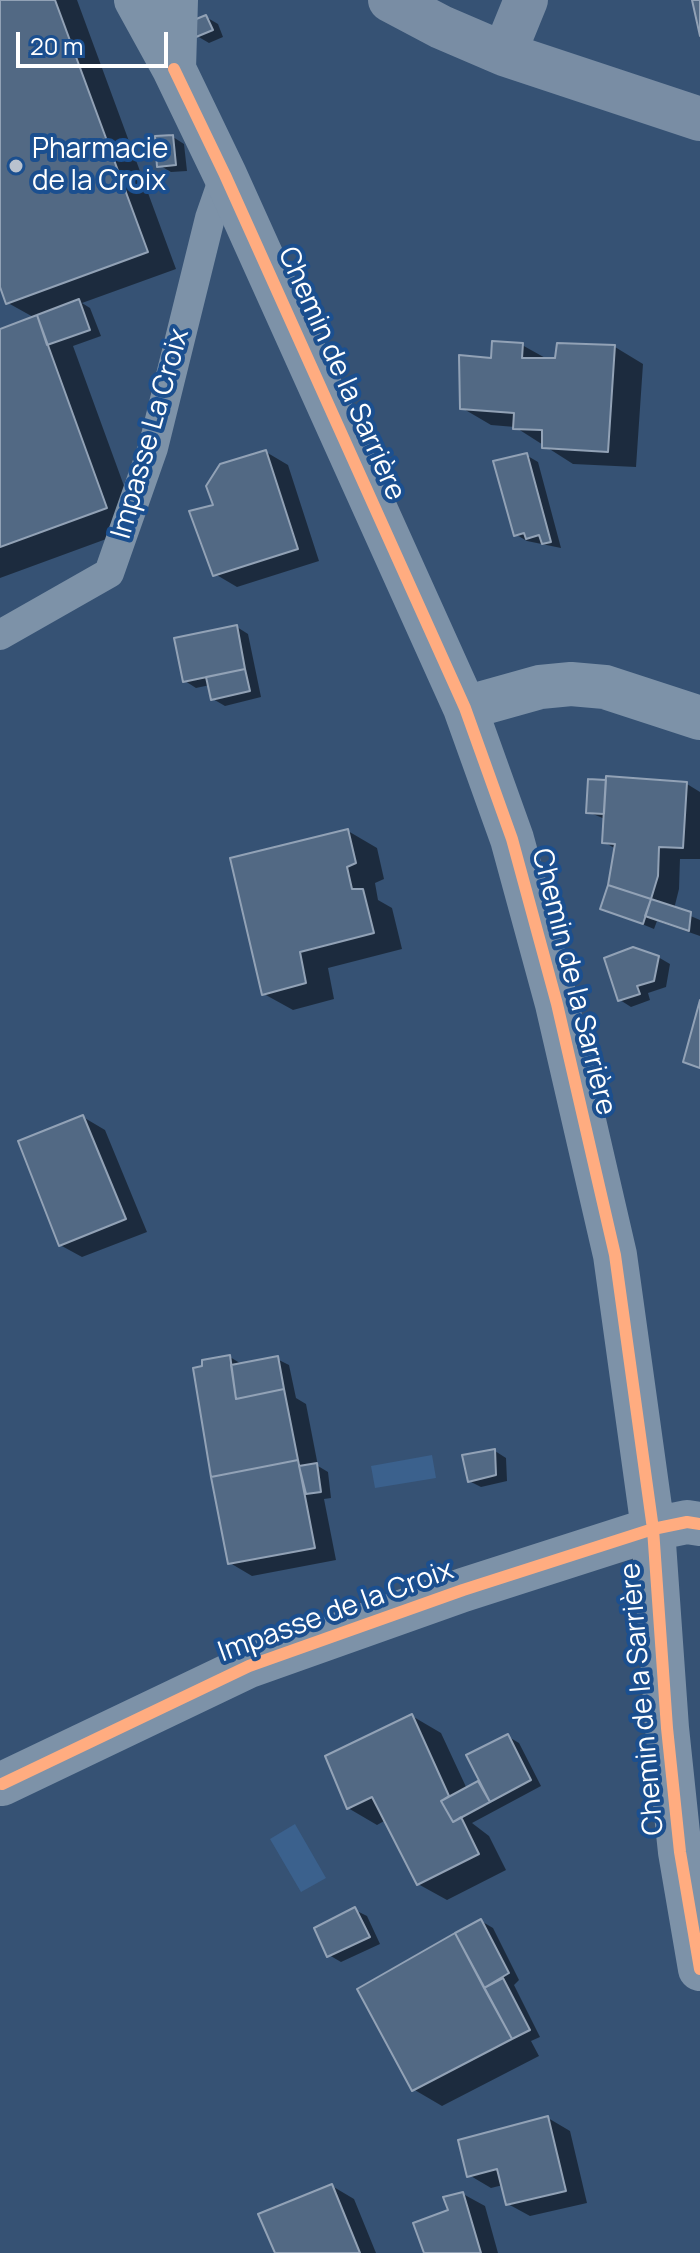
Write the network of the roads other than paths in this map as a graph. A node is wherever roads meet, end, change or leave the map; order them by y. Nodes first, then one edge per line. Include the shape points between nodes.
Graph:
1 (136, 0) edge
2 (176, 0) edge
3 (390, 0) edge
4 (526, 0) edge
5 (448, 14) edge
6 (504, 54) junction
7 (174, 69) junction
8 (700, 119) edge
9 (225, 175) junction
10 (0, 635) edge
11 (465, 708) junction
12 (700, 718) edge
13 (700, 1524) edge
14 (653, 1529) junction
15 (2, 1784) dead end
16 (690, 1851) edge
17 (700, 1969) edge

1 - 7 street, Chemin de la Sarrière
2 - 7 street
3 - 5 street
4 - 6 street
5 - 6 street
6 - 8 street
7 - 9 street, Chemin de la Sarrière
9 - 10 lane, Impasse La Croix via 153,448 109,573
9 - 11 street, Chemin de la Sarrière
11 - 12 street via 571,684 605,687
11 - 14 street, Chemin de la Sarrière via 516,854 615,1255
13 - 14 street, Impasse de la Croix
14 - 15 street, Impasse de la Croix via 249,1666
14 - 16 street, Chemin de la Sarrière via 667,1728
16 - 17 street, Chemin de la Sarrière

